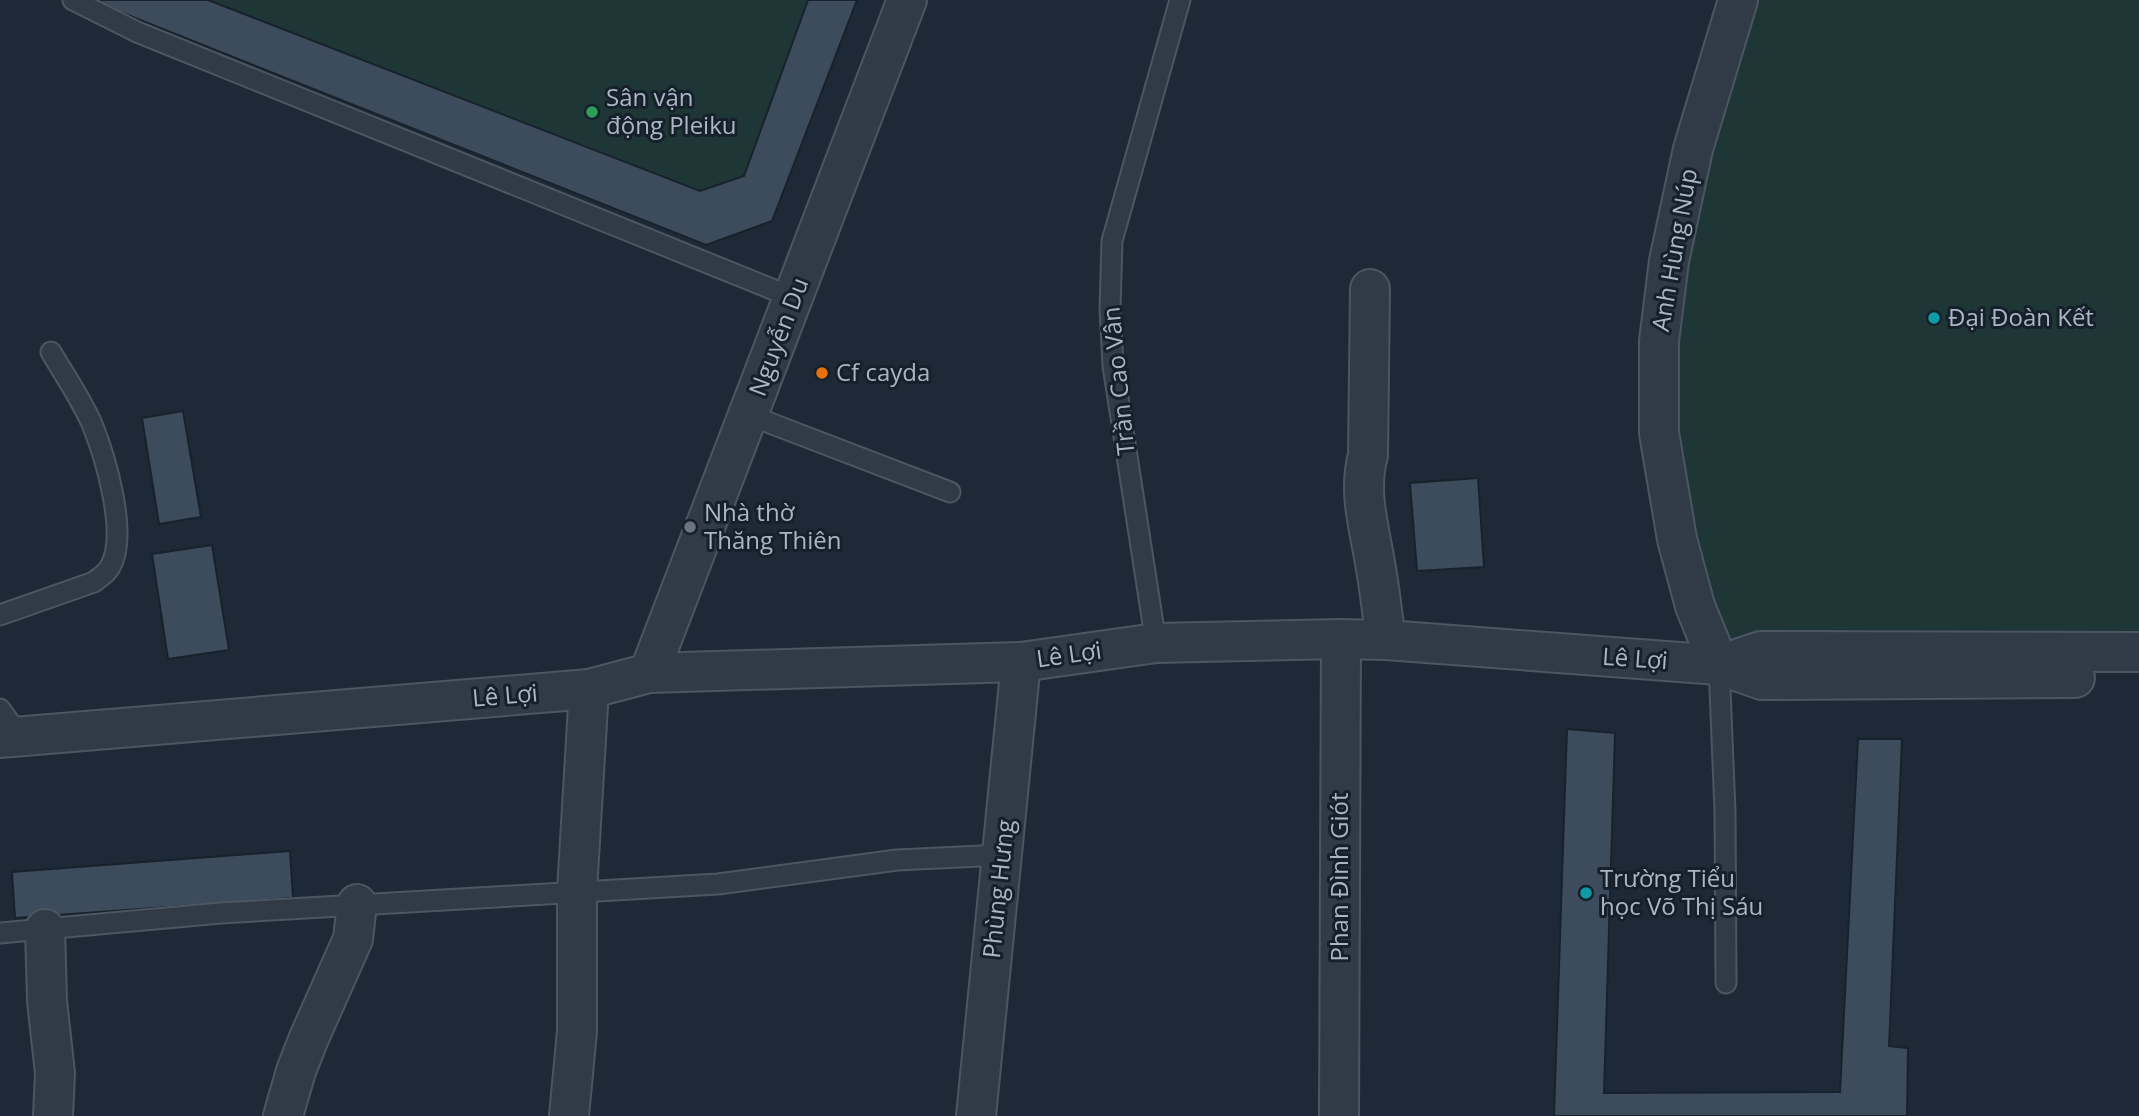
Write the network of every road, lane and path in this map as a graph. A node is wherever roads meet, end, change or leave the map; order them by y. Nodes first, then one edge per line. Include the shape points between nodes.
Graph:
1 (73, 0) edge
2 (907, 0) edge
3 (1180, 0) edge
4 (1738, 0) edge
5 (1370, 289) dead end
6 (794, 298) junction
7 (51, 352) dead end
8 (749, 415) junction
9 (950, 492) dead end
10 (0, 615) edge
11 (1341, 639) junction
12 (1385, 640) junction
13 (1156, 643) junction
14 (2139, 652) edge
15 (1021, 662) junction
16 (1719, 665) junction
17 (649, 673) junction
18 (2139, 678) edge
19 (589, 689) junction
20 (7, 728) edge
21 (1002, 855) junction
22 (577, 891) junction
23 (357, 904) junction
24 (45, 929) junction
25 (0, 933) edge
26 (1726, 983) dead end
27 (53, 1116) edge
28 (283, 1116) edge
29 (569, 1116) edge
30 (976, 1116) edge
31 (1339, 1116) edge

1 - 6 lane via 137,32
2 - 6 street, Nguyễn Du
3 - 13 lane, Trần Cao Vân via 1112,242 1113,366
4 - 16 street, Anh Hùng Núp via 1690,162 1669,261 1660,341 1659,433 1677,538 1695,606
5 - 12 street via 1368,455 1363,481
6 - 8 street, Nguyễn Du
7 - 10 lane via 91,422 111,482 117,533 112,564 94,582
8 - 9 lane
8 - 17 street, Nguyễn Du
11 - 12 street, Lê Lợi
11 - 13 street, Lê Lợi
11 - 31 street, Phan Đình Giót
12 - 16 street, Lê Lợi
13 - 15 street, Lê Lợi
14 - 16 street, Lê Lợi via 1761,651
15 - 17 street, Lê Lợi
15 - 21 street, Phùng Hưng
16 - 18 street via 1762,680
16 - 26 lane via 1726,811
17 - 19 street, Lê Lợi
19 - 20 street, Lê Lợi
19 - 22 street
21 - 22 lane via 897,860 718,884
21 - 30 street, Phùng Hưng
22 - 23 lane
22 - 29 street via 577,1031
23 - 24 lane
23 - 28 street via 353,939 309,1038
24 - 25 lane
24 - 27 street via 55,1073

